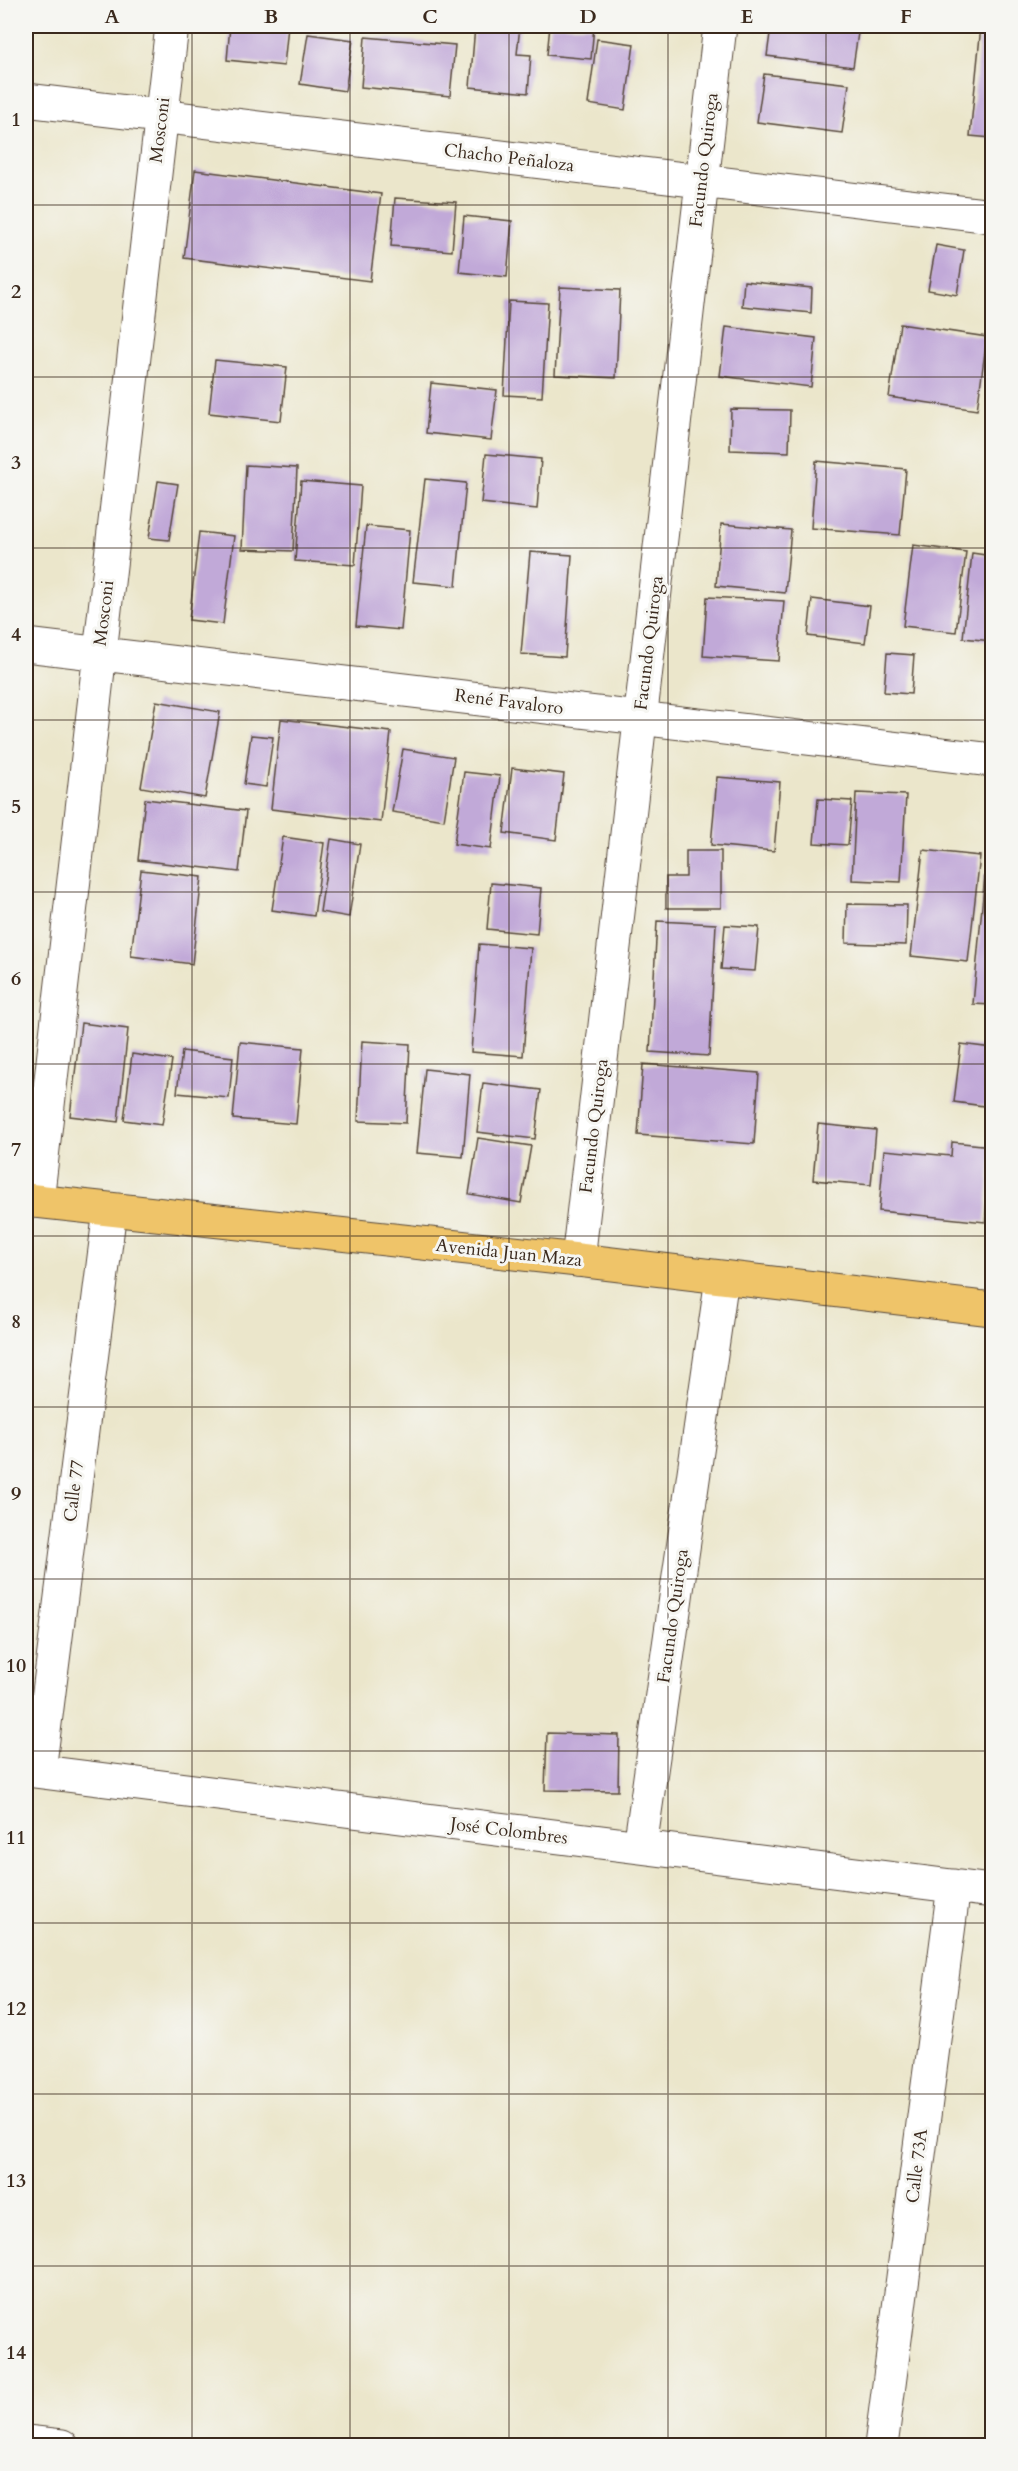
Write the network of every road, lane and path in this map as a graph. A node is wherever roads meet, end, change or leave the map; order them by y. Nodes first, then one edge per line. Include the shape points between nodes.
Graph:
1 (172, 26) edge
2 (720, 26) edge
3 (26, 100) edge
4 (161, 116) junction
5 (702, 181) junction
6 (993, 216) edge
7 (26, 645) edge
8 (100, 653) junction
9 (640, 718) junction
10 (993, 760) edge
11 (31, 1200) edge
12 (110, 1210) junction
13 (578, 1260) junction
14 (722, 1278) junction
15 (993, 1309) edge
16 (32, 1771) edge
17 (640, 1847) junction
18 (954, 1886) junction
19 (993, 1891) edge
20 (26, 2442) edge
21 (62, 2445) edge
22 (881, 2445) edge

1 - 4 street, Mosconi
2 - 5 street, Facundo Quiroga
3 - 4 street, Chacho Peñaloza
4 - 5 street, Chacho Peñaloza
4 - 8 street, Mosconi
5 - 6 street, Chacho Peñaloza
5 - 9 street, Facundo Quiroga
7 - 8 street, René Favaloro
8 - 9 street, René Favaloro
8 - 11 street, Mosconi
9 - 10 street, René Favaloro
9 - 13 street, Facundo Quiroga
11 - 12 main road, Avenida Juan Maza
12 - 13 main road, Avenida Juan Maza
12 - 16 street, Calle 77
13 - 14 main road, Avenida Juan Maza
14 - 15 main road, Avenida Juan Maza
14 - 17 street, Facundo Quiroga
16 - 17 street, José Colombres
17 - 18 street, José Colombres
18 - 19 street, José Colombres
18 - 22 street, Calle 73A
20 - 21 street

